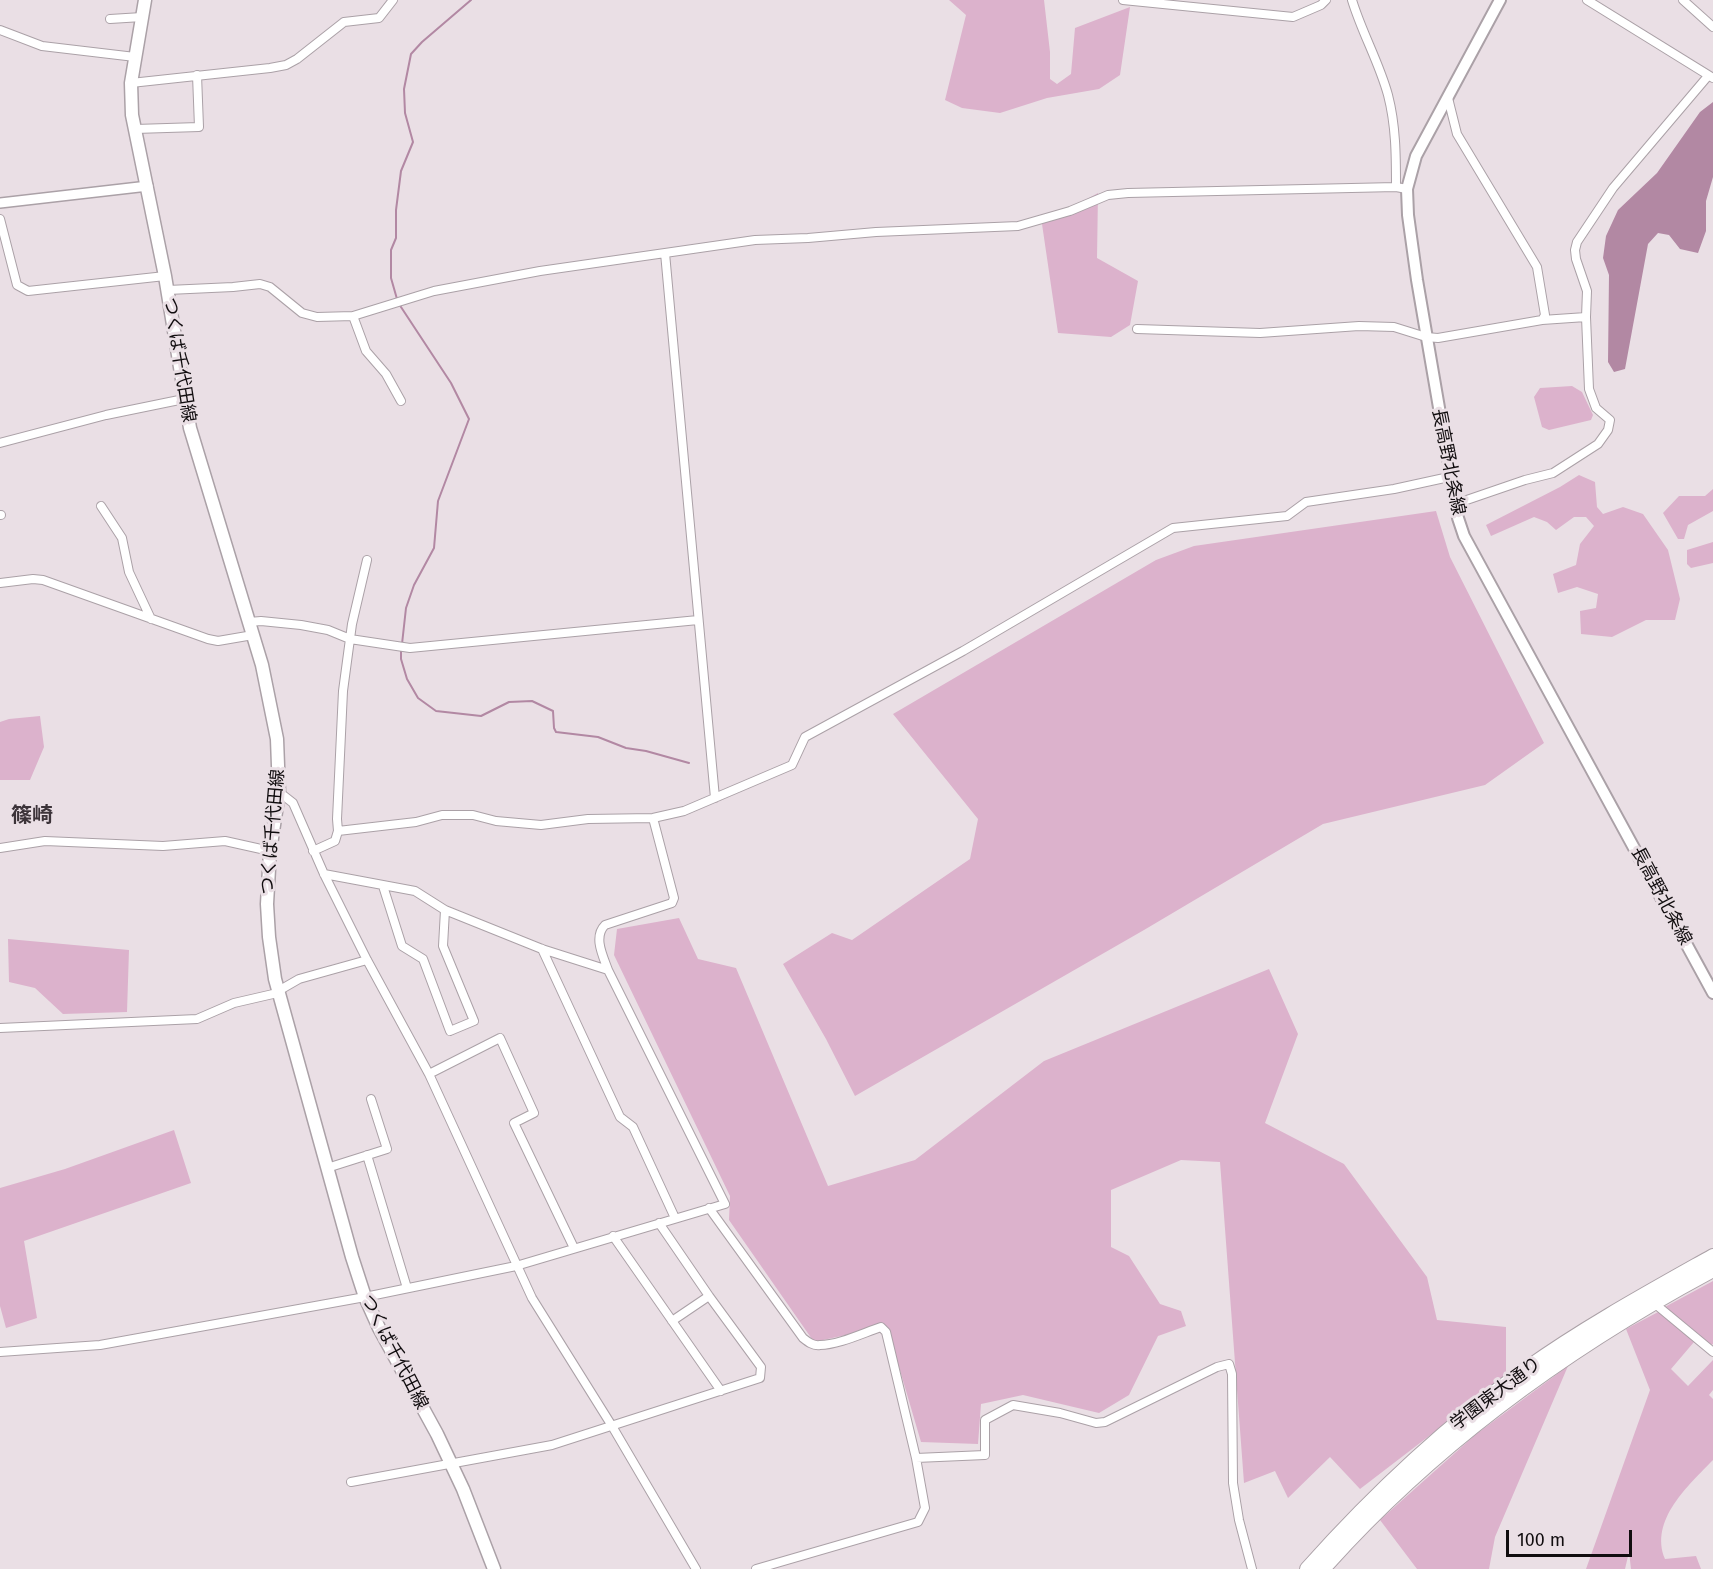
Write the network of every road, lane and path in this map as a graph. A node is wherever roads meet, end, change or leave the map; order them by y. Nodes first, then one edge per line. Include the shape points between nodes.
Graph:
1 (145, 0) edge
2 (393, 0) edge
3 (1123, 0) edge
4 (1326, 0) edge
5 (1352, 0) edge
6 (1500, 0) edge
7 (1587, 0) edge
8 (1683, 0) edge
9 (142, 17) junction
10 (110, 19) dead end
11 (1713, 27) edge
12 (0, 30) edge
13 (135, 57) junction
14 (197, 75) junction
15 (1711, 77) edge
16 (131, 83) junction
17 (1448, 98) junction
18 (135, 129) junction
19 (147, 186) junction
20 (1401, 188) junction
21 (0, 203) edge
22 (0, 219) edge
23 (664, 253) junction
24 (165, 276) junction
25 (168, 290) junction
26 (353, 316) junction
27 (1586, 317) junction
28 (1542, 320) junction
29 (1137, 329) dead end
30 (1426, 338) junction
31 (184, 399) junction
32 (401, 401) dead end
33 (0, 443) edge
34 (1449, 477) junction
35 (1455, 504) junction
36 (101, 506) dead end
37 (367, 560) dead end
38 (0, 583) edge
39 (151, 619) junction
40 (698, 620) junction
41 (249, 622) junction
42 (253, 635) junction
43 (350, 639) junction
44 (279, 792) junction
45 (715, 798) junction
46 (652, 819) junction
47 (338, 831) junction
48 (0, 848) edge
49 (270, 851) junction
50 (313, 852) junction
51 (324, 874) junction
52 (384, 886) junction
53 (445, 909) junction
54 (542, 949) junction
55 (367, 960) junction
56 (608, 970) junction
57 (278, 991) junction
58 (1713, 993) edge
59 (0, 1028) edge
60 (429, 1074) junction
61 (371, 1099) dead end
62 (367, 1155) junction
63 (327, 1168) junction
64 (709, 1208) junction
65 (675, 1218) junction
66 (659, 1223) junction
67 (613, 1236) junction
68 (574, 1248) junction
69 (1713, 1256) edge
70 (516, 1266) junction
71 (1713, 1270) edge
72 (407, 1288) junction
73 (709, 1296) junction
74 (365, 1297) junction
75 (1654, 1304) junction
76 (672, 1321) junction
77 (0, 1352) edge
78 (1713, 1352) edge
79 (721, 1391) junction
80 (612, 1426) junction
81 (916, 1458) junction
82 (452, 1464) junction
83 (351, 1482) dead end
84 (494, 1569) edge
85 (696, 1569) edge
86 (756, 1569) edge
87 (1252, 1569) edge
88 (1307, 1569) edge
89 (1323, 1569) edge

1 - 9 main road, つくば千代田線
2 - 14 street via 379,18 344,22 286,65
3 - 4 street via 1293,17
5 - 20 street via 1388,97
6 - 17 main road, 長高野北条線
7 - 15 street
8 - 11 street
9 - 10 street
9 - 13 main road, つくば千代田線
12 - 13 street via 42,46
13 - 16 main road, つくば千代田線
14 - 16 street
14 - 18 street via 199,127
15 - 27 street via 1613,188 1577,242 1576,259 1587,291
16 - 18 main road, つくば千代田線
17 - 20 main road, 長高野北条線
17 - 28 street via 1457,134 1538,267 1545,315
18 - 19 main road, つくば千代田線
19 - 21 street
19 - 24 main road, つくば千代田線
20 - 23 street via 1128,193 1108,195 1070,211 1018,225 755,240
20 - 30 main road, 長高野北条線
22 - 24 street via 17,285 28,291
23 - 26 street via 434,291
23 - 40 street
24 - 25 main road, つくば千代田線
25 - 26 street via 260,284 270,287 302,313 317,317
25 - 31 main road, つくば千代田線
26 - 32 street via 366,351 386,374
27 - 28 street
27 - 35 street via 1589,389 1596,408 1610,420 1608,430 1598,444 1553,473
28 - 30 street
29 - 30 street via 1260,333 1394,327
30 - 34 main road, 長高野北条線
31 - 33 street
31 - 41 main road, つくば千代田線
34 - 35 main road, 長高野北条線
34 - 45 street via 1306,502 1287,516 1173,528 963,651 805,737 792,765
35 - 58 main road, 長高野北条線 via 1464,536
36 - 39 street via 122,538 129,572
37 - 43 street
38 - 39 street via 42,580
39 - 42 street via 208,639
40 - 43 street via 410,648
40 - 45 street
41 - 42 main road, つくば千代田線
41 - 43 street via 310,626
42 - 44 main road, つくば千代田線 via 275,725
43 - 47 street via 343,691
44 - 49 main road, つくば千代田線
44 - 50 street via 293,803
45 - 46 street via 684,812
46 - 47 street via 588,819 542,825 442,815
46 - 56 street via 674,898 672,903 600,930 598,939
47 - 50 street via 335,841
48 - 49 street via 45,841 163,846 225,841
49 - 57 main road, つくば千代田線 via 268,930
50 - 51 street
51 - 52 street
51 - 55 street
52 - 53 street via 415,891
52 - 53 street via 402,946 423,959 450,1030 474,1021 443,946
53 - 54 street
54 - 56 street
54 - 65 street via 620,1117 633,1127
55 - 57 street via 299,979
55 - 60 street
56 - 64 street via 725,1204
57 - 59 street via 234,1003 197,1019
57 - 63 main road, つくば千代田線
60 - 68 street via 500,1038 534,1113 514,1123
60 - 70 street
61 - 62 street via 387,1149
62 - 63 street
62 - 72 street
63 - 74 main road, つくば千代田線
64 - 65 street
64 - 81 street via 809,1343 828,1344 880,1327 886,1332
65 - 66 street
66 - 67 street
66 - 73 street
67 - 68 street
67 - 76 street
68 - 70 street
69 - 88 highway, 学園東大通り via 1590,1326 1474,1408 1395,1476
70 - 72 street
70 - 80 street
71 - 75 highway, 学園東大通り
72 - 74 street
73 - 76 street
73 - 79 street via 761,1367 760,1378
74 - 77 street via 100,1345
74 - 82 main road, つくば千代田線
75 - 78 street
75 - 89 highway, 学園東大通り via 1567,1356 1481,1418 1403,1487
76 - 79 street
79 - 80 street
80 - 82 street via 552,1445
80 - 85 street
81 - 86 street via 925,1508 918,1522
81 - 87 street via 985,1455 985,1420 1013,1405 1105,1422 1229,1364 1233,1483
82 - 83 street
82 - 84 main road, つくば千代田線

